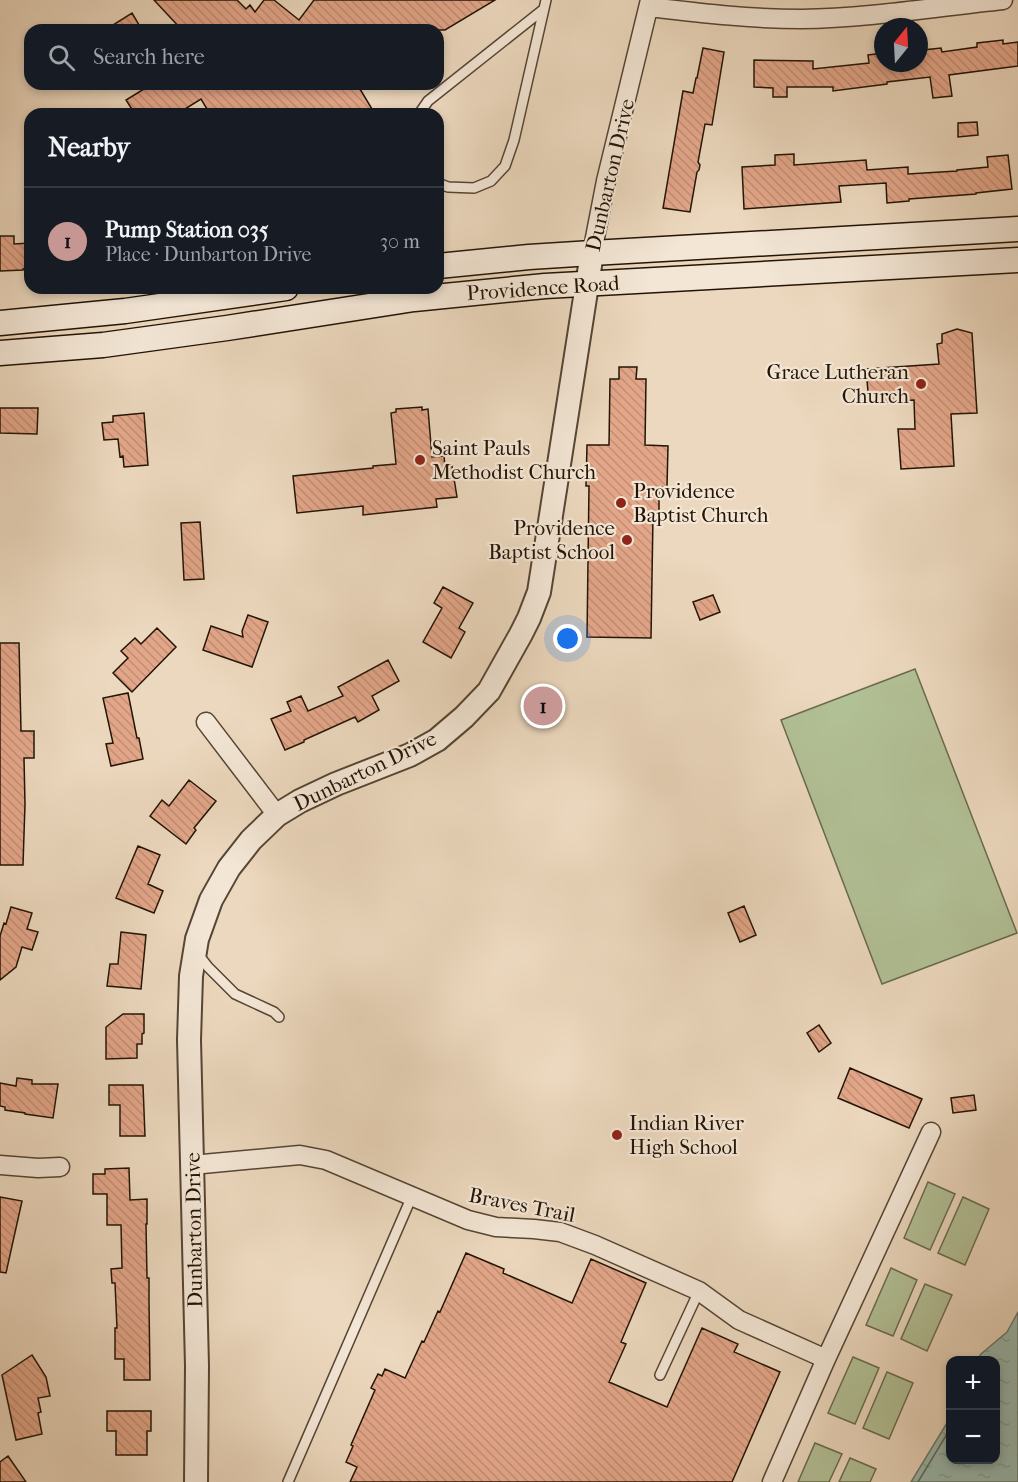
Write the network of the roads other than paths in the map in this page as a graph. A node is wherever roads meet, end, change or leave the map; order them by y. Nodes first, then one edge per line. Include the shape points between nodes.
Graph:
1 (1003, 0) edge
2 (650, 3) edge
3 (545, 5) edge
4 (444, 88) edge
5 (441, 90) edge
6 (423, 108) edge
7 (444, 185) edge
8 (1018, 229) edge
9 (988, 246) junction
10 (592, 253) junction
11 (1018, 260) edge
12 (444, 265) edge
13 (587, 284) junction
14 (244, 294) edge
15 (0, 323) edge
16 (0, 353) edge
17 (206, 722) dead end
18 (276, 815) junction
19 (195, 950) junction
20 (279, 1017) dead end
21 (931, 1132) dead end
22 (0, 1165) edge
23 (192, 1165) junction
24 (60, 1167) dead end
25 (412, 1196) junction
26 (699, 1291) junction
27 (826, 1359) junction
28 (660, 1375) dead end
29 (196, 1482) edge
30 (288, 1482) edge
31 (772, 1482) edge

1 - 2 street via 801,19 736,17
2 - 10 street, Dunbarton Drive
3 - 4 lane
3 - 7 lane via 505,166 491,181 474,188
5 - 6 lane
8 - 9 main road, Providence Road
9 - 10 main road, Providence Road
9 - 11 main road, Providence Road
9 - 13 main road, Providence Road
10 - 12 main road, Providence Road
10 - 13 street, Dunbarton Drive
13 - 16 main road, Providence Road via 414,300 144,340
13 - 18 street, Dunbarton Drive via 539,592 489,692 437,740
14 - 15 main road
17 - 18 street
18 - 19 street, Dunbarton Drive via 228,868 211,900
19 - 20 lane via 235,994
19 - 23 street, Dunbarton Drive via 189,1040
21 - 27 street
22 - 24 street
23 - 25 street, Braves Trail via 300,1155 327,1160
23 - 29 street, Dunbarton Drive
25 - 26 street, Braves Trail via 468,1220 496,1227 560,1232
25 - 30 lane
26 - 27 street, Braves Trail via 739,1320
26 - 28 lane
27 - 31 street

